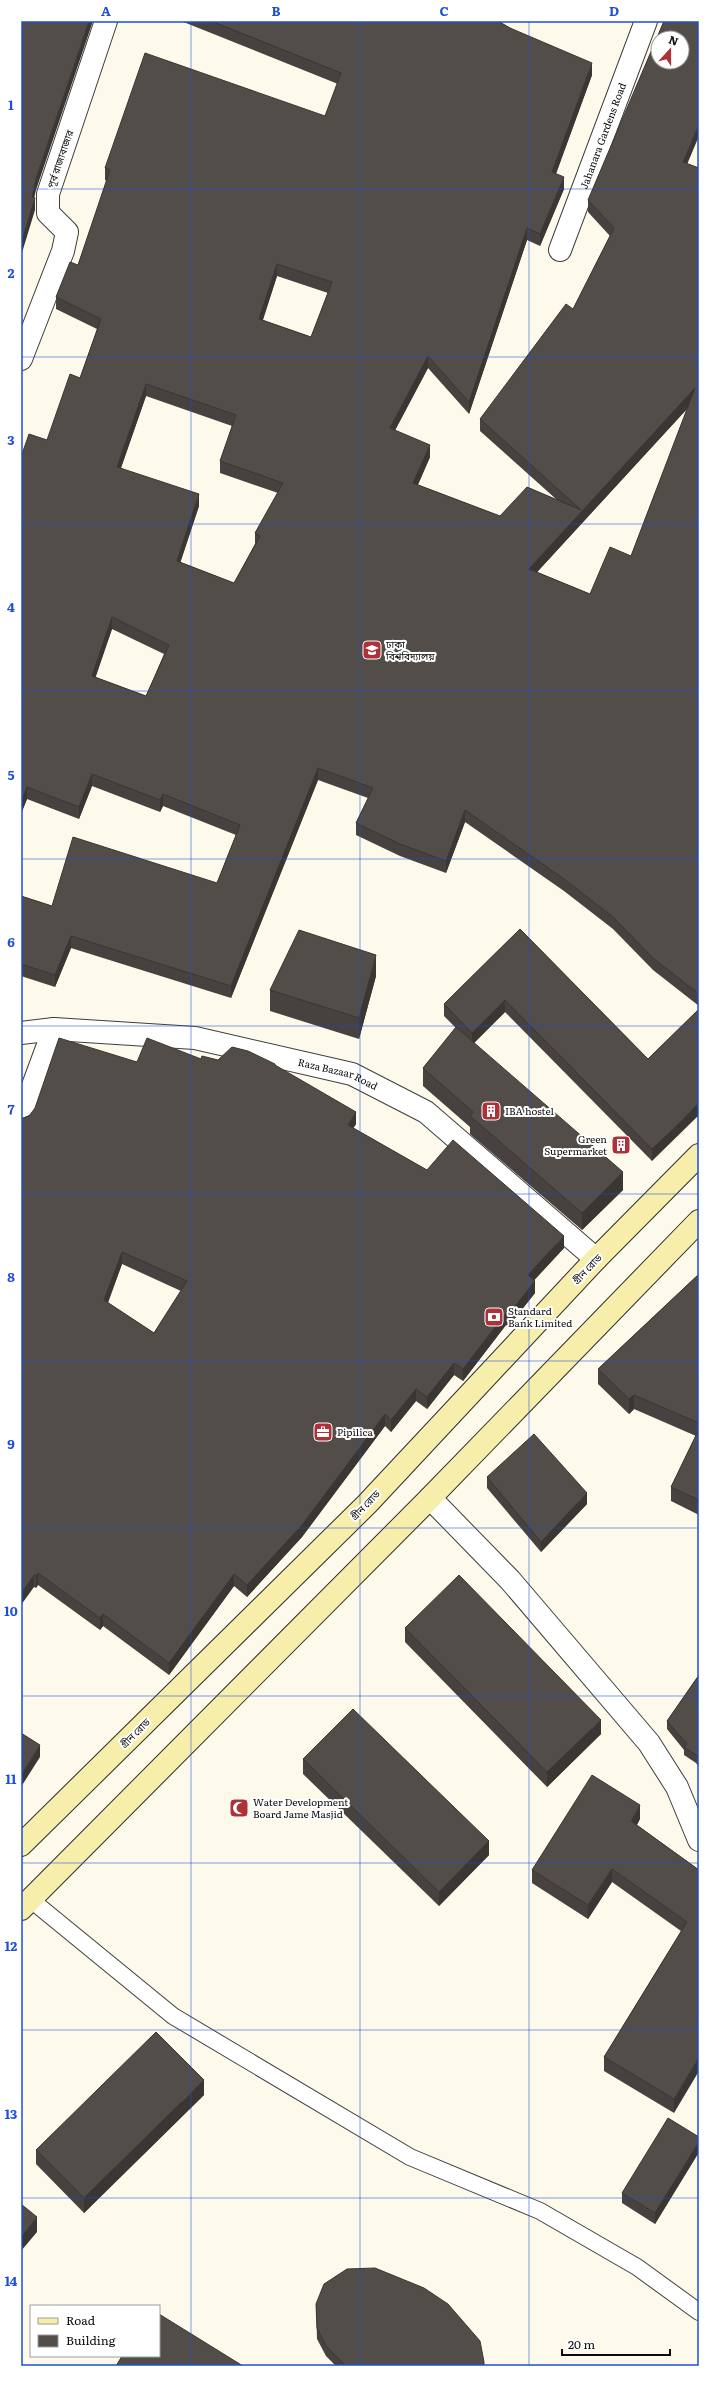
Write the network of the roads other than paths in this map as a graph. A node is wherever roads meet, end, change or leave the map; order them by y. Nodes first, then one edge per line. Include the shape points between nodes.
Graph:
1 (106, 21) edge
2 (646, 21) edge
3 (560, 250) dead end
4 (21, 359) edge
5 (54, 1029) junction
6 (21, 1033) edge
7 (21, 1118) edge
8 (699, 1155) edge
9 (699, 1221) edge
10 (596, 1259) junction
11 (430, 1498) junction
12 (699, 1840) edge
13 (21, 1845) edge
14 (26, 1904) edge
15 (699, 2312) edge

1 - 4 street, পূর্ব রাজাবাজার via 48,194 48,213 67,232 63,251
2 - 3 street, Jahanara Gardens Road
5 - 6 street, Raza Bazaar Road
5 - 7 street
5 - 10 street, Raza Bazaar Road via 195,1038 352,1074 426,1112
8 - 10 main road, গ্রীন রোড
9 - 11 main road
10 - 13 main road, গ্রীন রোড via 367,1504
11 - 12 street via 510,1580 649,1743 677,1787
11 - 14 main road
14 - 15 lane via 173,2016 410,2157 540,2211 637,2266

